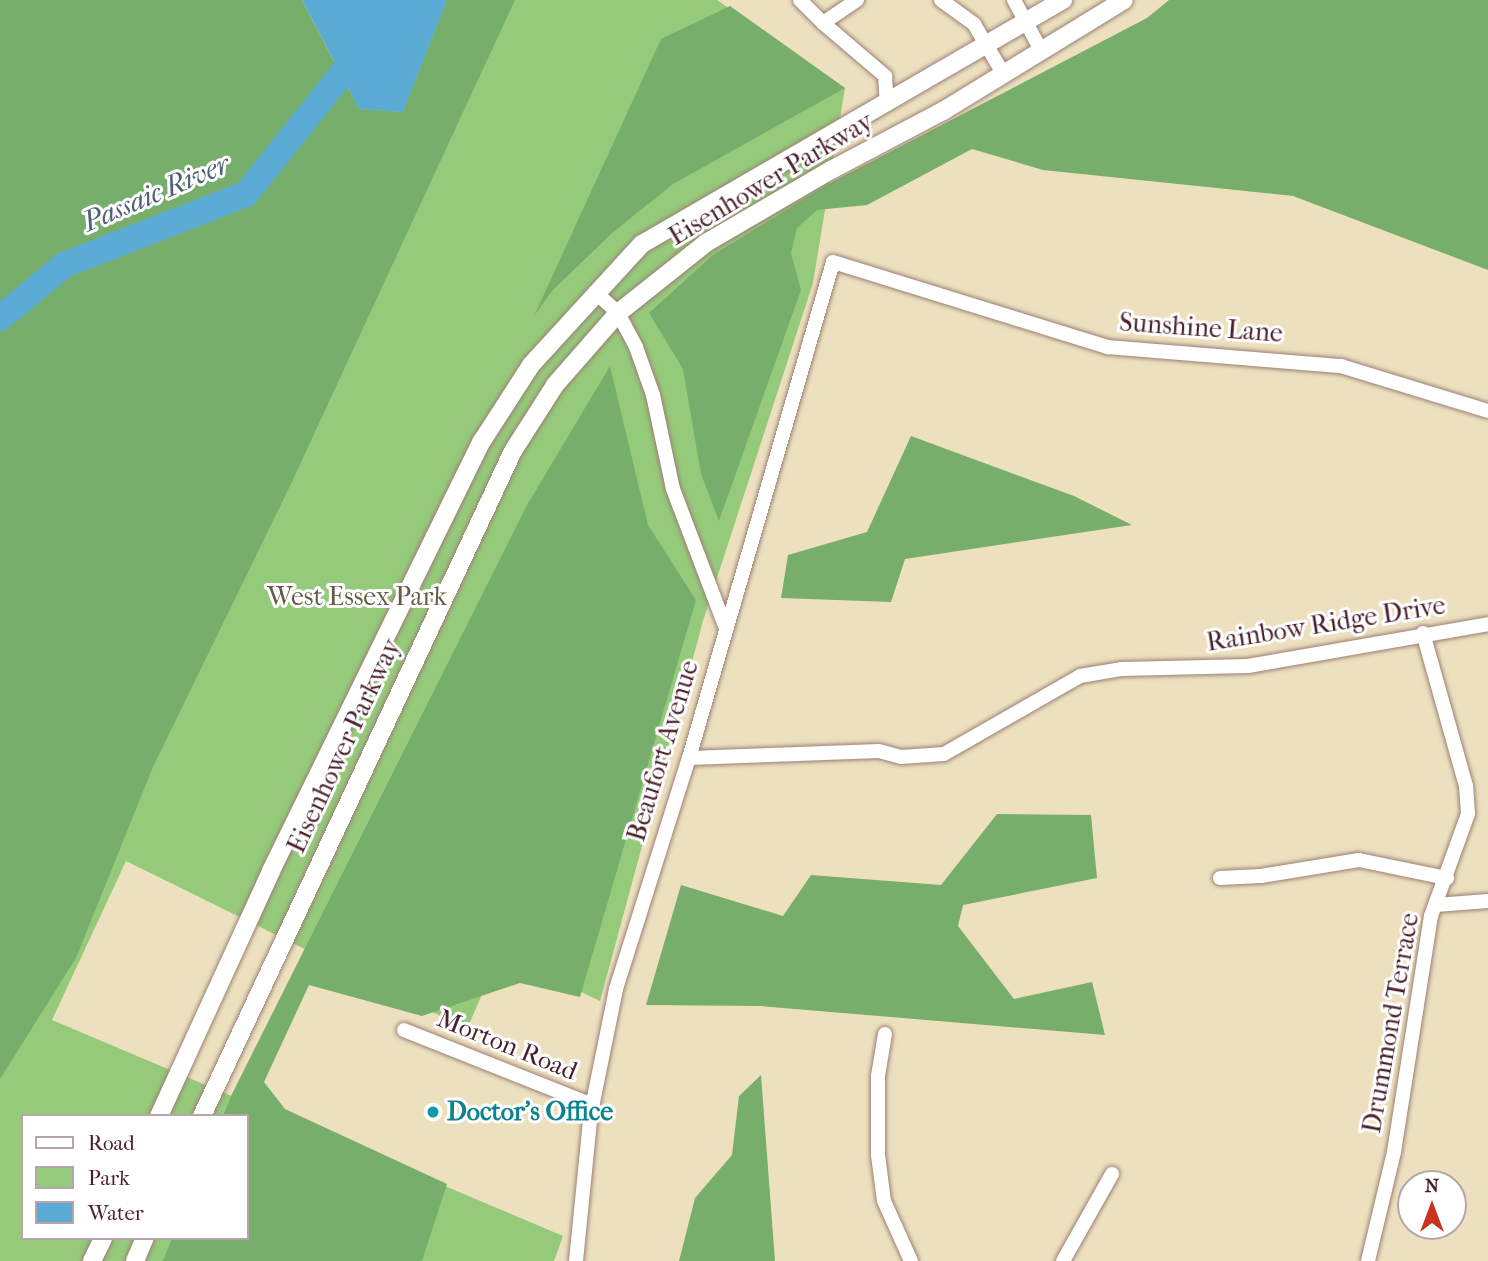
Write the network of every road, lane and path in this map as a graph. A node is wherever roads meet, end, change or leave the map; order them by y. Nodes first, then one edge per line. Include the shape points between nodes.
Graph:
1 (800, 0) edge
2 (857, 0) edge
3 (941, 0) edge
4 (1014, 0) edge
5 (1063, 0) edge
6 (1124, 0) edge
7 (823, 23) junction
8 (1024, 24) junction
9 (989, 46) junction
10 (1042, 52) junction
11 (1004, 75) junction
12 (887, 103) junction
13 (832, 262) joint
14 (595, 292) junction
15 (618, 313) junction
16 (1488, 411) edge
17 (1488, 624) edge
18 (725, 626) junction
19 (1423, 634) junction
20 (689, 758) junction
21 (1220, 878) dead end
22 (1447, 878) junction
23 (1488, 901) edge
24 (1436, 905) junction
25 (404, 1030) dead end
26 (884, 1034) dead end
27 (592, 1105) junction
28 (160, 1114) edge
29 (203, 1114) edge
30 (1112, 1174) dead end
31 (102, 1240) edge
32 (144, 1240) edge
33 (93, 1261) edge
34 (135, 1261) edge
35 (576, 1261) edge
36 (911, 1261) edge
37 (1063, 1261) edge
38 (1368, 1261) edge

1 - 7 street
2 - 7 street
3 - 9 street via 974,24
4 - 8 street
5 - 8 main road, Eisenhower Parkway
6 - 10 main road, Eisenhower Parkway
7 - 12 street via 885,76
8 - 9 main road, Eisenhower Parkway
8 - 10 street
9 - 11 street
9 - 12 main road, Eisenhower Parkway
10 - 11 main road, Eisenhower Parkway
11 - 15 main road, Eisenhower Parkway via 706,243
12 - 14 main road, Eisenhower Parkway via 642,244
13 - 16 street, Sunshine Lane via 1108,346 1341,366
13 - 18 street, Beaufort Avenue
14 - 15 street
14 - 28 main road, Eisenhower Parkway via 531,365 482,441 271,871
15 - 18 street via 649,379 673,489
15 - 29 main road, Eisenhower Parkway via 555,385 513,451
17 - 19 street, Rainbow Ridge Drive
18 - 20 street, Beaufort Avenue
19 - 20 street, Rainbow Ridge Drive via 1248,666 1122,669 1080,676 944,754 901,757 879,751
19 - 22 street, Drummond Terrace via 1466,786 1468,814
20 - 27 street, Beaufort Avenue via 616,989
21 - 22 street via 1359,860
22 - 24 street, Drummond Terrace
23 - 24 street
24 - 38 street, Drummond Terrace via 1394,1152
25 - 27 street, Morton Road
26 - 36 street via 878,1076 878,1155 884,1201
27 - 35 street, Beaufort Avenue
30 - 37 street
31 - 33 main road
32 - 34 main road

